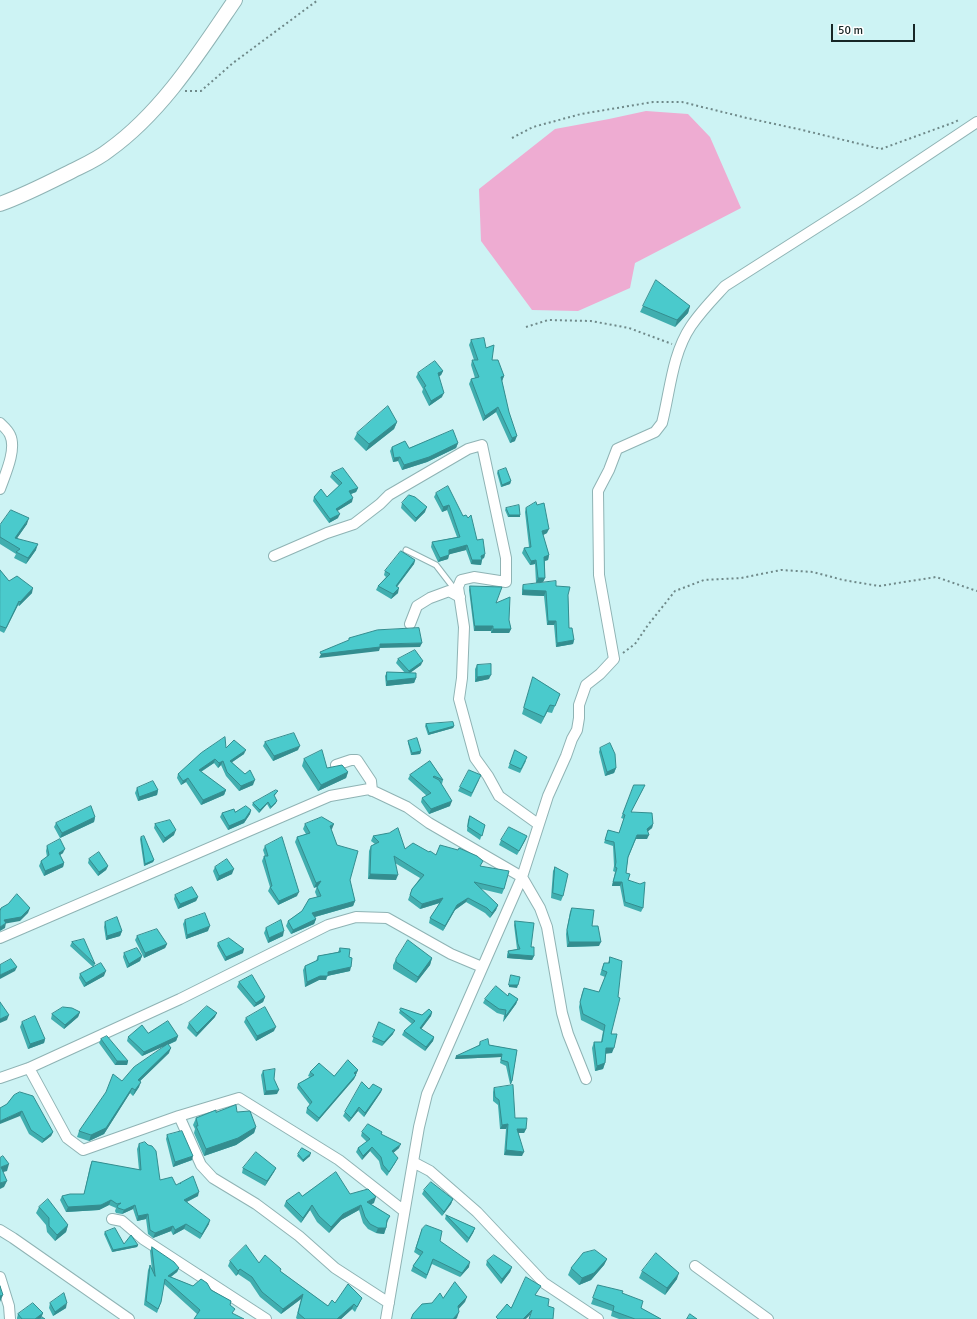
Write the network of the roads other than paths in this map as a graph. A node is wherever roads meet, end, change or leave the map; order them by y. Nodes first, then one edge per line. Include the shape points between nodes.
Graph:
1 (235, 0) edge
2 (977, 122) edge
3 (0, 204) edge
4 (0, 422) edge
5 (0, 489) edge
6 (406, 550) dead end
7 (274, 556) dead end
8 (460, 597) junction
9 (410, 624) dead end
10 (336, 765) edge
11 (372, 791) junction
12 (538, 824) junction
13 (522, 877) junction
14 (0, 938) edge
15 (482, 967) junction
16 (29, 1068) junction
17 (0, 1078) edge
18 (586, 1079) dead end
19 (179, 1116) junction
20 (413, 1162) junction
21 (404, 1211) junction
22 (112, 1219) dead end
23 (0, 1230) edge
24 (695, 1266) dead end
25 (0, 1277) edge
26 (389, 1303) junction
27 (10, 1319) edge
28 (129, 1319) edge
29 (266, 1319) edge
30 (386, 1319) edge
31 (598, 1319) edge
32 (768, 1319) edge

1 - 3 main road via 155,109 108,151 52,182
2 - 12 street via 725,286 694,322 681,346 662,424 656,432 617,449 598,491 599,575 614,659 586,684 579,705 580,718 577,730
4 - 5 street via 10,435 12,448
6 - 8 lane via 436,565
7 - 8 street via 354,524 389,495 468,449 482,445 506,558 506,582 474,577 461,580 458,587
8 - 9 street via 449,591 430,598 416,606
8 - 12 street via 464,627 459,699 475,758 499,796
10 - 11 street via 357,760 371,781
11 - 13 street via 407,807 429,823
11 - 14 street via 369,789 330,796
12 - 13 street
13 - 15 street
13 - 18 street via 540,908 547,927 562,1013
15 - 16 street via 451,954 387,918 356,917 328,925 180,999
15 - 20 street via 427,1094
16 - 17 street
16 - 19 street via 67,1138 83,1150
19 - 21 street via 239,1098 338,1160
19 - 26 street via 201,1165 213,1178 256,1204 299,1236 335,1268
20 - 21 street
20 - 31 street via 430,1172 477,1212 544,1282
21 - 26 street
22 - 29 street via 122,1221 143,1238
23 - 28 street
24 - 32 street
25 - 27 street via 9,1306
26 - 30 street

